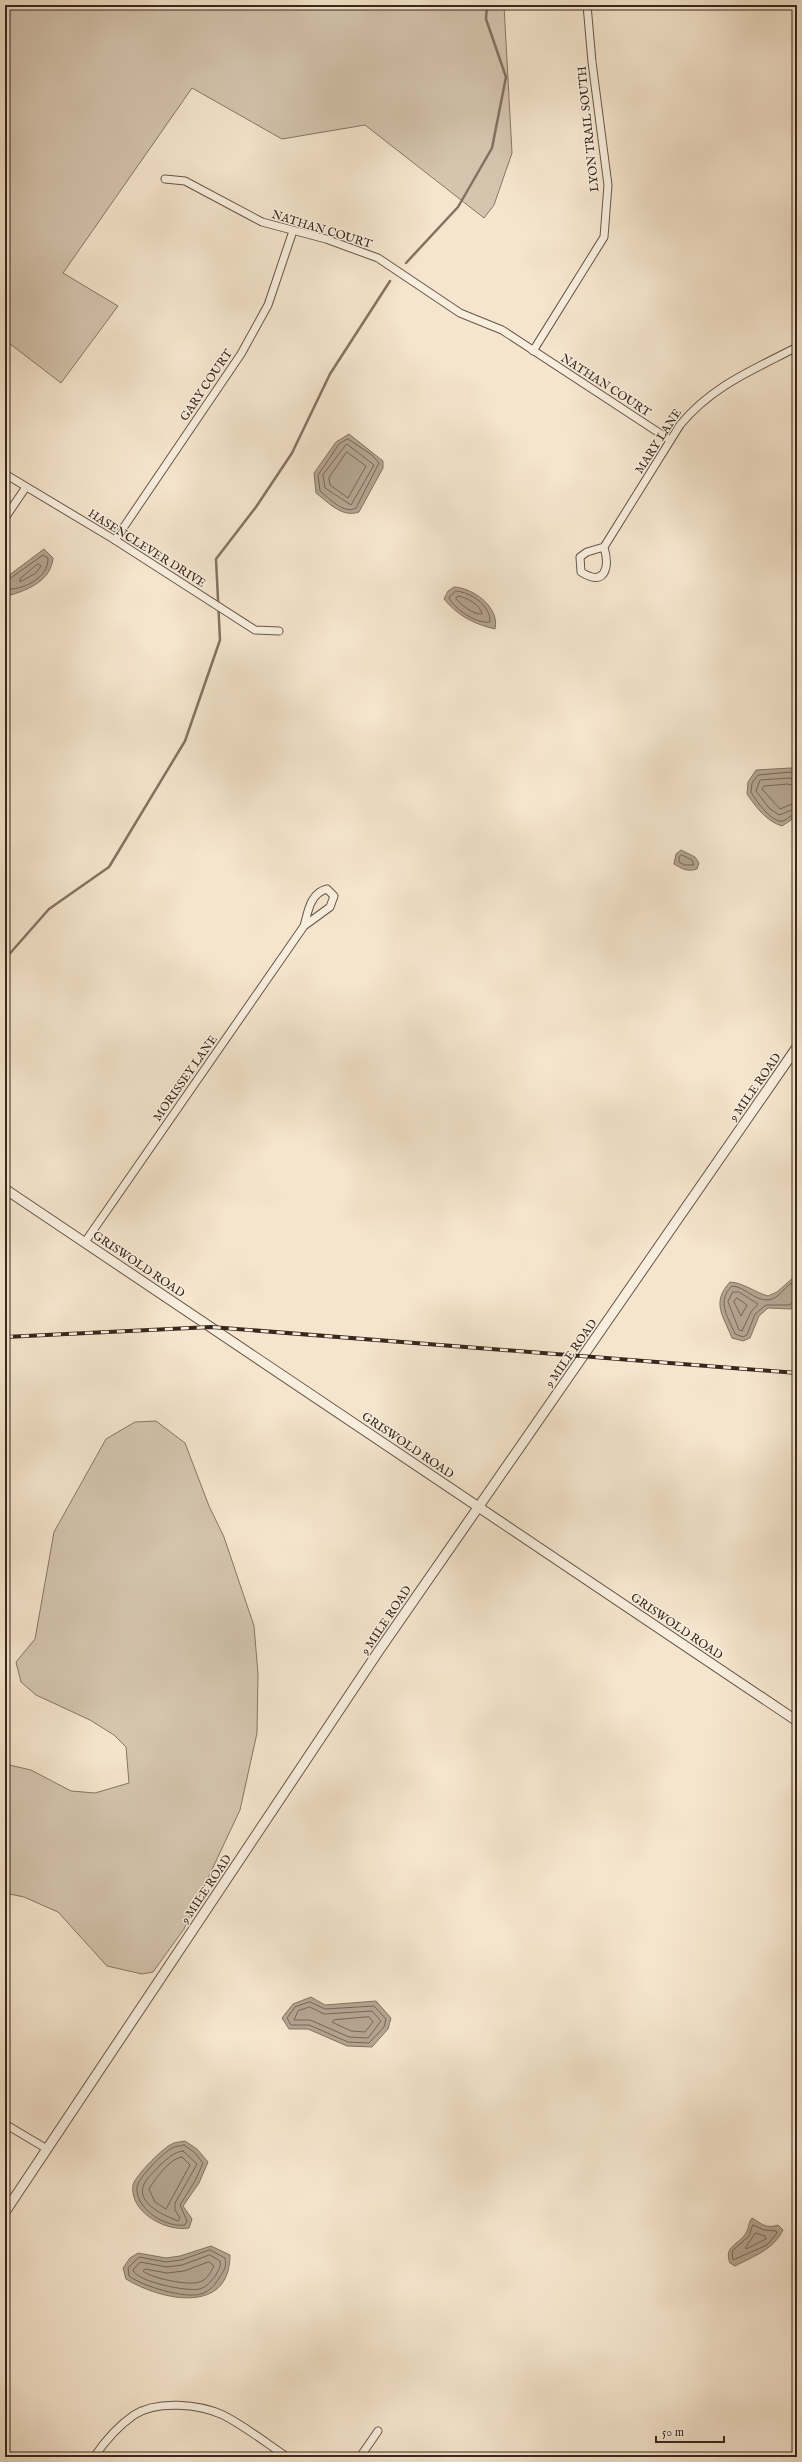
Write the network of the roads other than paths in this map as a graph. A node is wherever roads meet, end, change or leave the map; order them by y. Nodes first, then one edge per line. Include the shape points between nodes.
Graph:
1 (587, 5) edge
2 (164, 179) dead end
3 (293, 231) junction
4 (797, 347) edge
5 (533, 351) junction
6 (670, 440) junction
7 (5, 474) edge
8 (26, 487) junction
9 (5, 518) edge
10 (115, 540) junction
11 (604, 547) junction
12 (279, 631) dead end
13 (304, 926) junction
14 (797, 1047) edge
15 (5, 1189) edge
16 (85, 1242) junction
17 (478, 1506) junction
18 (797, 1721) edge
19 (5, 2124) edge
20 (47, 2149) junction
21 (5, 2212) edge
22 (378, 2432) dead end
23 (94, 2457) edge
24 (287, 2457) edge
25 (360, 2457) edge

1 - 5 street, LYON TRAIL SOUTH via 608,185 604,237
2 - 3 street, NATHAN COURT via 185,181 262,222
3 - 5 street, NATHAN COURT via 326,239 378,258 460,313 502,330
3 - 10 street, GARY COURT via 268,305 256,328
4 - 6 street, MARY LANE via 715,390 693,408
5 - 6 street, NATHAN COURT
6 - 11 street, MARY LANE
7 - 8 street, HASENCLEVER DRIVE
8 - 9 street
8 - 10 street, HASENCLEVER DRIVE
10 - 12 street, HASENCLEVER DRIVE via 255,630
11 - 11 street via 608,564 604,573 597,577 589,577 581,572 580,557
13 - 13 street, MORISSEY LANE via 330,907 334,896 332,891 327,888 313,898
13 - 16 street, MORISSEY LANE
14 - 17 street, 9 MILE ROAD
15 - 16 street, GRISWOLD ROAD
16 - 17 street, GRISWOLD ROAD
17 - 18 street, GRISWOLD ROAD
17 - 20 street, 9 MILE ROAD
19 - 20 street
20 - 21 street, 9 MILE ROAD
22 - 25 street
23 - 24 street via 106,2439 135,2414 168,2404 200,2407 223,2415

